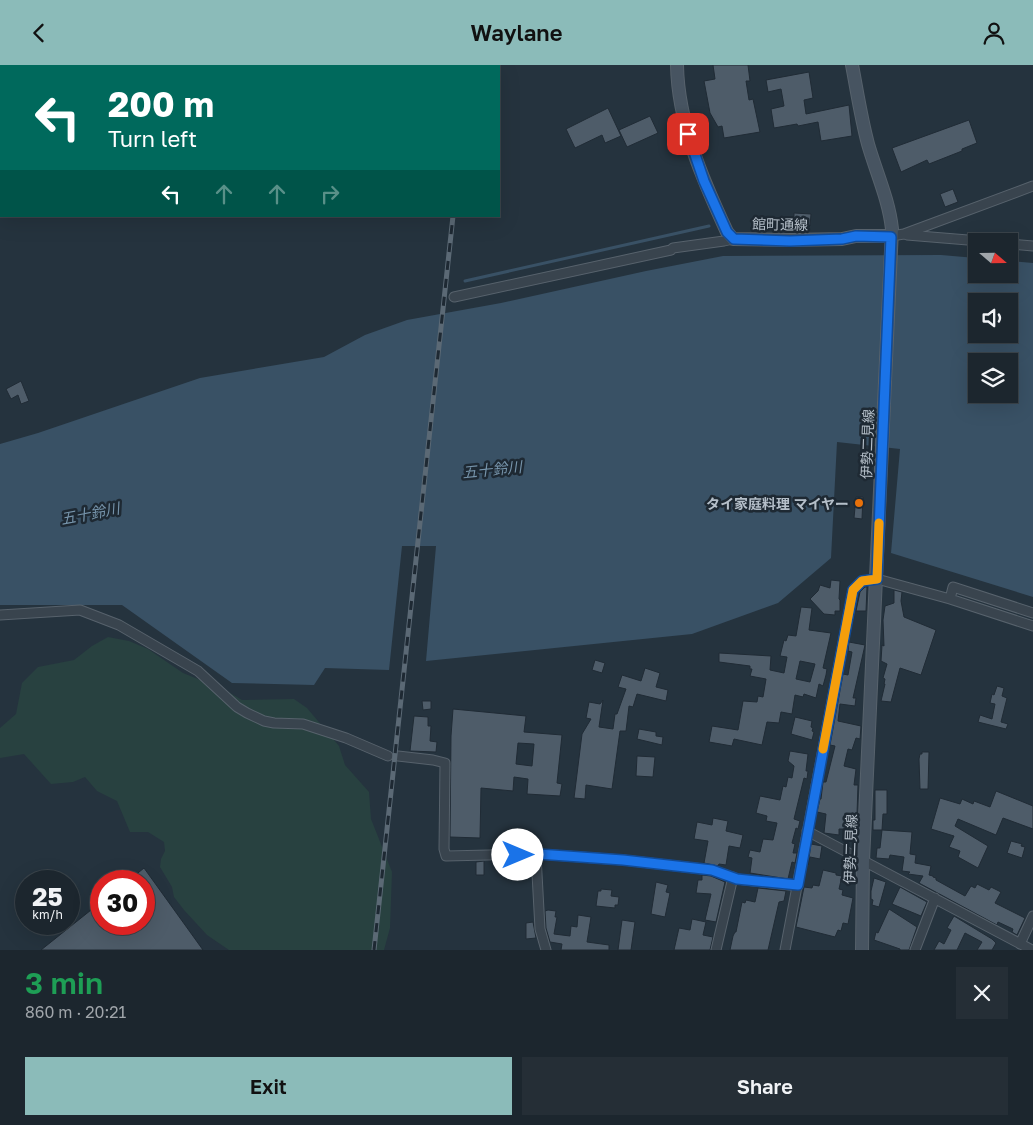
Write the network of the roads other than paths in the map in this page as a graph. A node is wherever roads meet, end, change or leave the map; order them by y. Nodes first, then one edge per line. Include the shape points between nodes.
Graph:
1 (677, 65) edge
2 (852, 65) edge
3 (1033, 185) edge
4 (734, 239) junction
5 (895, 240) junction
6 (968, 241) edge
7 (1018, 245) edge
8 (1033, 246) edge
9 (454, 297) dead end
10 (877, 579) junction
11 (950, 599) junction
12 (1033, 613) edge
13 (0, 615) edge
14 (1033, 626) edge
15 (807, 831) junction
16 (536, 855) junction
17 (864, 861) junction
18 (733, 877) junction
19 (798, 885) junction
20 (935, 898) junction
21 (1033, 915) edge
22 (1020, 943) junction
23 (865, 949) edge
24 (546, 950) edge
25 (716, 950) edge
26 (785, 950) edge
27 (915, 950) edge
28 (1032, 950) edge

1 - 4 main road, 館町通線 via 677,88 683,118 704,181 727,232
2 - 5 main road, 伊勢二見線 via 868,143
3 - 5 street
4 - 5 main road, 館町通線 via 790,241 856,236
4 - 9 street via 673,248
5 - 6 street
5 - 10 main road, 伊勢二見線
7 - 8 street
10 - 11 street
10 - 15 street via 862,581 853,590
10 - 17 main road, 伊勢二見線
11 - 12 street via 953,587
11 - 14 street
13 - 16 street via 80,610 119,625 198,671 236,707 264,721 303,724 393,756 444,763 446,856
15 - 17 street
15 - 19 street
16 - 18 street via 623,860 712,870
16 - 24 street via 540,929
17 - 20 street
17 - 23 main road, 伊勢二見線
18 - 19 street
18 - 25 street
19 - 26 street
20 - 22 street
20 - 27 street
21 - 22 street
22 - 28 street

